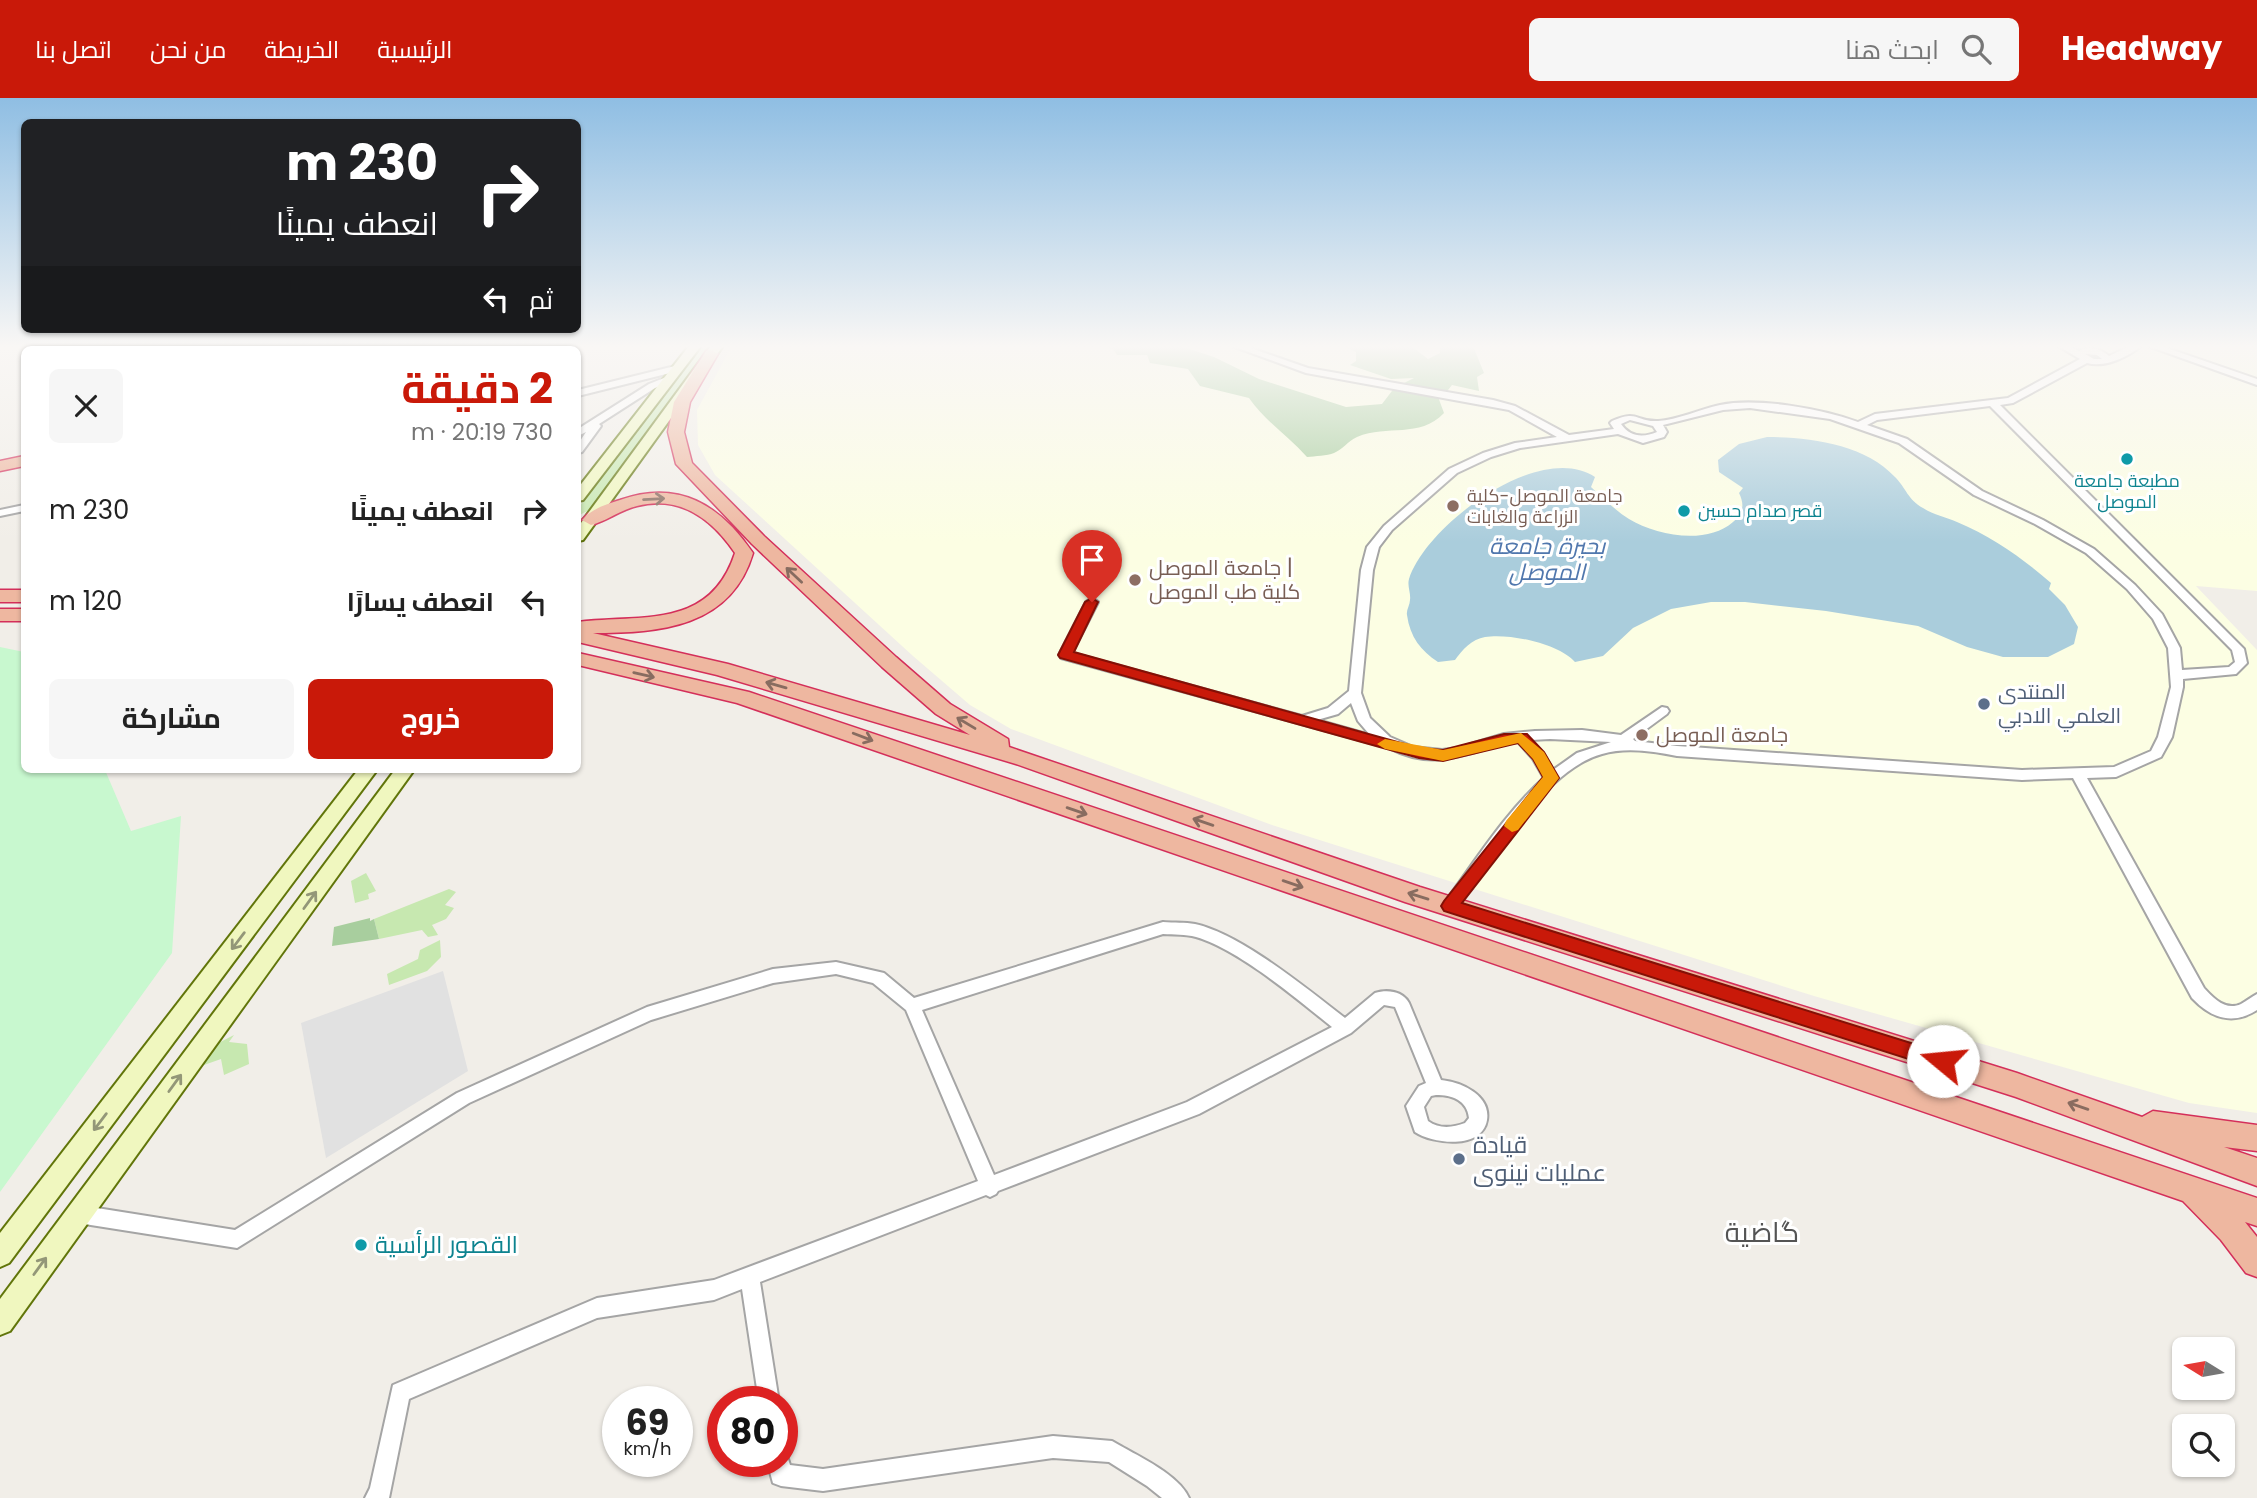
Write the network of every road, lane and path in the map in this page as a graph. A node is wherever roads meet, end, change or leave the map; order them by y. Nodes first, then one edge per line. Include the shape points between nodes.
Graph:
1 (615, 411) edge
2 (644, 411) edge
3 (662, 411) edge
4 (680, 411) edge
5 (1518, 411) edge
6 (1706, 411) edge
7 (1805, 411) edge
8 (1937, 411) edge
9 (2000, 411) edge
10 (601, 421) junction
11 (1657, 424) junction
12 (1859, 425) junction
13 (581, 431) edge
14 (1618, 431) junction
15 (1565, 437) junction
16 (581, 446) edge
17 (21, 450) edge
18 (0, 454) edge
19 (21, 462) edge
20 (0, 466) edge
21 (581, 493) edge
22 (21, 509) edge
23 (0, 513) edge
24 (584, 520) edge
25 (21, 594) edge
26 (0, 596) edge
27 (1092, 602) dead end
28 (0, 615) edge
29 (21, 615) edge
30 (581, 627) edge
31 (581, 637) edge
32 (581, 660) edge
33 (2176, 675) junction
34 (1355, 693) junction
35 (1662, 711) dead end
36 (1301, 721) junction
37 (1521, 738) junction
38 (1623, 740) junction
39 (1643, 744) junction
40 (1390, 745) junction
41 (1024, 759) junction
42 (2077, 772) junction
43 (366, 773) edge
44 (403, 773) edge
45 (1551, 778) junction
46 (1450, 906) junction
47 (2257, 1001) edge
48 (912, 1006) junction
49 (1345, 1028) junction
50 (1436, 1087) dead end
51 (2110, 1118) junction
52 (2257, 1138) edge
53 (2257, 1172) edge
54 (990, 1188) junction
55 (2187, 1189) junction
56 (2257, 1212) edge
57 (78, 1214) junction
58 (0, 1254) edge
59 (2257, 1262) edge
60 (750, 1278) junction
61 (0, 1321) edge
62 (767, 1386) edge
63 (797, 1477) edge
64 (376, 1498) edge
65 (1178, 1498) edge

1 - 10 street
2 - 21 main road
3 - 24 main road
41 -> 4 highway via 934,701 758,540 684,464 676,432
5 - 15 street
6 - 11 street
7 - 12 street
8 - 12 street via 1875,417
9 - 33 street via 2238,649 2241,663 2232,671
10 - 13 street
10 - 16 street
11 - 14 street via 1623,418 1615,423
11 - 14 street via 1662,432 1650,439
12 - 33 street via 1903,441 1978,493 2090,551 2158,617 2174,648
14 - 15 street
15 - 34 street via 1508,449 1453,471 1388,528 1373,547 1367,570
17 - 18 highway
19 - 20 highway
22 - 23 street
24 -> 30 highway via 636,500 681,499 716,516 744,553 734,581 720,597 689,615 654,625
25 - 26 highway
27 - 36 street via 1065,655
28 - 29 highway
41 -> 31 highway via 721,669
32 -> 55 highway via 742,697 831,725
33 - 42 street via 2165,737 2156,754 2116,772
34 - 36 street via 1333,711
34 - 40 street via 1368,727
35 - 38 street
36 - 40 street
37 - 38 street via 1594,734
37 - 40 street via 1443,755
37 - 45 street
38 - 39 street
39 - 42 street via 1677,751 2022,775
39 - 45 street via 1582,756
46 -> 41 highway
42 - 47 street via 2198,993 2213,1007 2233,1014 2241,1014
43 -> 58 main road
57 -> 44 main road
45 - 46 street
51 -> 46 highway
48 - 49 street via 1163,928 1198,931 1294,988
48 - 54 street
48 - 57 street via 878,978 836,968 773,976 647,1014 463,1098 237,1239
49 - 50 street via 1381,998 1395,999 1404,1009
49 - 54 street via 1193,1108
51 - 52 highway
51 - 53 highway
54 - 60 street
55 - 56 highway
55 - 59 highway via 2232,1230
61 -> 57 main road
60 - 62 street
60 - 64 street via 714,1290 597,1308 400,1392
63 - 65 street via 823,1480 1053,1447 1112,1452

